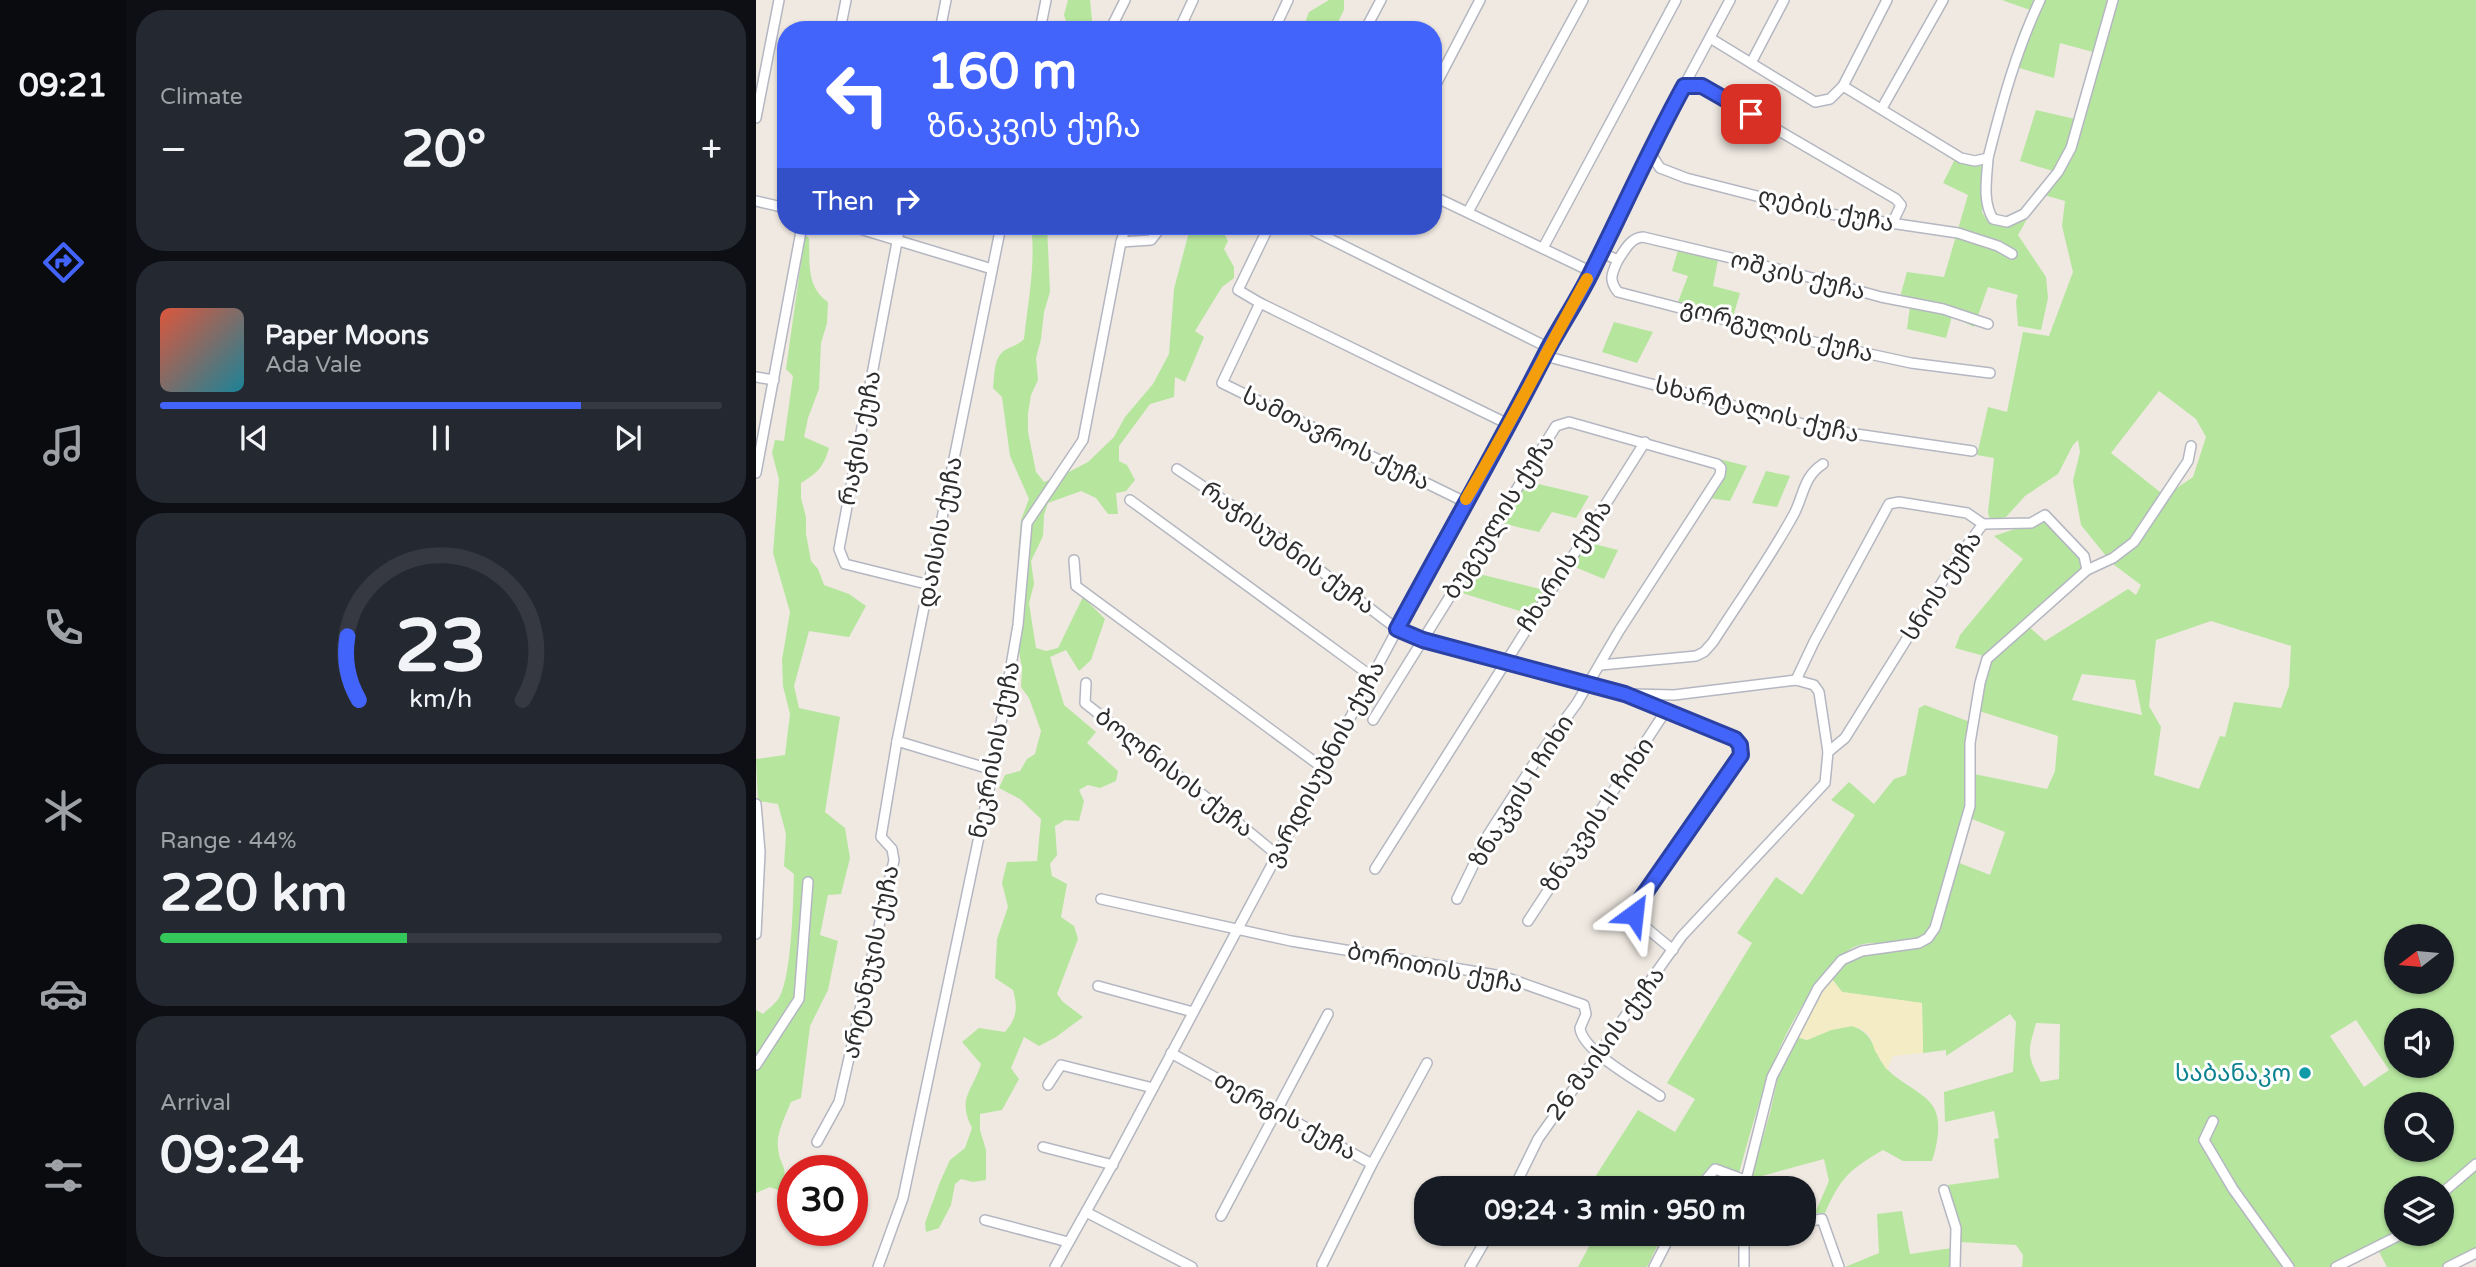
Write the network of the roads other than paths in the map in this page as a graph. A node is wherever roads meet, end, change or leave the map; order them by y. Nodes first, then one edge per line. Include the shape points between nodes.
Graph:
1 (779, 0) edge
2 (846, 0) edge
3 (946, 0) edge
4 (1046, 0) edge
5 (1125, 0) edge
6 (1193, 0) edge
7 (1288, 0) edge
8 (1381, 0) edge
9 (1480, 0) edge
10 (1583, 0) edge
11 (1676, 0) edge
12 (1730, 0) edge
13 (1784, 0) edge
14 (1887, 0) edge
15 (1943, 0) edge
16 (2040, 0) edge
17 (2113, 0) edge
18 (842, 21) edge
19 (942, 21) edge
20 (1042, 21) edge
21 (1114, 21) edge
22 (1183, 21) edge
23 (1278, 21) edge
24 (1370, 21) edge
25 (1710, 38) junction
26 (1751, 62) junction
27 (1442, 73) edge
28 (1684, 86) junction
29 (1843, 86) junction
30 (1882, 108) junction
31 (756, 118) edge
32 (1649, 151) junction
33 (1988, 158) junction
34 (1442, 200) edge
35 (756, 201) edge
36 (777, 206) edge
37 (1468, 212) junction
38 (1892, 224) junction
39 (800, 235) edge
40 (880, 235) edge
41 (898, 235) edge
42 (999, 235) edge
43 (1123, 235) edge
44 (1155, 235) edge
45 (1265, 235) edge
46 (1321, 235) edge
47 (897, 240) junction
48 (1121, 242) junction
49 (1543, 248) junction
50 (1600, 252) junction
51 (2012, 254) dead end
52 (1618, 260) junction
53 (992, 269) junction
54 (1592, 272) junction
55 (1260, 303) junction
56 (1988, 324) dead end
57 (1547, 352) junction
58 (1990, 373) dead end
59 (756, 377) edge
60 (774, 380) junction
61 (1510, 425) junction
62 (1645, 442) junction
63 (2191, 446) dead end
64 (1972, 451) dead end
65 (1823, 464) dead end
66 (1177, 469) dead end
67 (756, 473) edge
68 (1130, 500) dead end
69 (1465, 502) junction
70 (1983, 524) junction
71 (1074, 560) dead end
72 (2087, 570) junction
73 (930, 585) junction
74 (1397, 629) junction
75 (1423, 640) junction
76 (1505, 660) junction
77 (1601, 665) junction
78 (1371, 676) junction
79 (1796, 680) junction
80 (1086, 683) dead end
81 (1589, 684) junction
82 (1625, 694) junction
83 (1667, 709) junction
84 (1373, 720) dead end
85 (897, 741) junction
86 (1828, 752) junction
87 (1323, 768) junction
88 (993, 770) junction
89 (756, 804) edge
90 (1277, 855) junction
91 (1375, 869) dead end
92 (808, 882) dead end
93 (1457, 899) dead end
94 (1101, 900) dead end
95 (1528, 921) dead end
96 (1236, 930) junction
97 (756, 934) edge
98 (1673, 950) junction
99 (1098, 986) dead end
100 (1193, 1012) junction
101 (1328, 1014) dead end
102 (1171, 1054) junction
103 (1599, 1054) junction
104 (1427, 1063) dead end
105 (756, 1065) edge
106 (1048, 1085) dead end
107 (1153, 1088) junction
108 (1661, 1096) dead end
109 (1276, 1112) junction
110 (2214, 1121) dead end
111 (817, 1142) dead end
112 (1043, 1147) dead end
113 (1372, 1164) junction
114 (2476, 1164) edge
115 (1113, 1165) junction
116 (1520, 1176) edge
117 (1710, 1176) edge
118 (1727, 1176) edge
119 (1746, 1176) edge
120 (2454, 1183) edge
121 (1944, 1190) dead end
122 (1086, 1212) junction
123 (1221, 1216) dead end
124 (985, 1220) dead end
125 (1816, 1220) edge
126 (1069, 1242) junction
127 (2384, 1243) edge
128 (1482, 1246) edge
129 (1665, 1246) edge
130 (1744, 1246) edge
131 (2476, 1253) edge
132 (1322, 1265) dead end
133 (878, 1267) edge
134 (1055, 1267) edge
135 (1192, 1267) edge
136 (1470, 1267) edge
137 (1654, 1267) edge
138 (1744, 1267) edge
139 (1839, 1267) edge
140 (1955, 1267) edge
141 (2289, 1267) edge
142 (2336, 1267) edge
143 (2448, 1267) edge

1 - 31 street
2 - 18 street
3 - 19 street
4 - 20 street
5 - 21 street
6 - 22 street
7 - 23 street
8 - 24 street
9 - 27 street
10 - 37 street
11 - 49 street
12 - 25 street, ვარდისუბნის ქუჩა
13 - 26 street
14 - 29 street
15 - 30 street
16 - 33 street via 2022,38
17 - 33 street via 2071,148 2024,214 2007,222 1993,219 1988,211
25 - 26 street
25 - 28 street, ვარდისუბნის ქუჩა
26 - 29 street via 1815,102 1830,99
28 - 32 street, ვარდისუბნის ქუჩა
28 - 38 street via 1702,86 1896,199 1901,205
29 - 30 street
30 - 33 street via 1961,158
32 - 38 street, ღების ქუჩა via 1660,167 1686,178 1824,214
32 - 50 street, ვარდისუბნის ქუჩა
34 - 37 street
35 - 36 street
37 - 49 street
38 - 51 street, ღების ქუჩა via 1958,233
39 - 60 street
40 - 47 street
41 - 47 street, რაჭის ქუჩა
42 - 53 street, დაისის ქუჩა
43 - 48 street, ნეკრისის ქუჩა
44 - 48 street via 1151,240
45 - 55 street via 1238,290
46 - 57 street
47 - 53 street
47 - 73 street, რაჭის ქუჩა via 839,549 845,564
48 - 88 street, ნეკრისის ქუჩა via 1083,440 1027,523 1018,625
49 - 54 street
50 - 52 street
50 - 54 street, ვარდისუბნის ქუჩა
52 - 56 street, ოშკის ქუჩა via 1629,243 1643,237 1943,309
52 - 58 street, გორგულის ქუჩა via 1611,276 1618,292 1809,341
53 - 73 street, დაისის ქუჩა
54 - 57 street, ვარდისუბნის ქუჩა
55 - 61 street
55 - 69 street, სამთავროს ქუჩა via 1222,383
57 - 61 street, ვარდისუბნის ქუჩა
57 - 64 street, სხარტალის ქუჩა via 1822,429
59 - 60 street
60 - 67 street
61 - 69 street, ვარდისუბნის ქუჩა
62 - 75 street, ბუგეულის ქუჩა via 1569,422 1556,426
62 - 76 street, ჩხარის ქუჩა
62 - 77 street, ბუგეულის ქუჩა via 1717,464 1720,475
63 - 72 street via 2188,461 2134,542
65 - 77 street via 1812,471 1796,512 1704,652
66 - 74 street, რაჭისუბნის ქუჩა via 1258,523
68 - 78 street
69 - 74 street, ვარდისუბნის ქუჩა
70 - 72 street via 2031,523 2045,515 2084,556
70 - 79 street, სნოს ქუჩა via 1967,513 1889,504
70 - 86 street, სნოს ქუჩა via 1845,738
71 - 87 street via 1076,586
72 - 119 street via 1987,659 1970,743 1970,806 1935,928 1919,943 1861,951 1842,960 1818,988 1772,1077
73 - 85 street, დაისის ქუჩა
74 - 75 street, რაჭისუბნის ქუჩა
74 - 78 street, ვარდისუბნის ქუჩა
75 - 76 street, რაჭისუბნის ქუჩა
75 - 84 street, ბუგეულის ქუჩა
76 - 81 street, რაჭისუბნის ქუჩა
76 - 91 street, ჩხარის ქუჩა
77 - 81 street, ბუგეულის ქუჩა
78 - 87 street, ვარდისუბნის ქუჩა
79 - 82 street via 1674,695
79 - 86 street, 26 მაისის ქუჩა via 1814,685 1819,692
80 - 90 street, ბოლნისის ქუჩა via 1085,703
81 - 82 street, რაჭისუბნის ქუჩა
81 - 93 street, ზნაკვის I ჩიხი via 1488,835
82 - 83 street
83 - 95 street, ზნაკვის II ჩიხი
83 - 98 street via 1735,739 1741,755 1636,906 1638,921
85 - 88 street
85 - 111 street, არტანუჯის ქუჩა via 881,837 892,849 894,860 839,1102
86 - 98 street, 26 მაისის ქუჩა via 1825,783
87 - 90 street, ვარდისუბნის ქუჩა
88 - 133 street, ნეკრისის ქუჩა via 903,1198
89 - 97 street via 761,852
90 - 96 street, ვარდისუბნის ქუჩა
92 - 105 street via 799,999
94 - 96 street
96 - 100 street, ვარდისუბნის ქუჩა
96 - 103 street, ბორითის ქუჩა via 1502,975 1584,1005 1587,1010 1580,1033
98 - 103 street, 26 მაისის ქუჩა
99 - 100 street
100 - 102 street, ვარდისუბნის ქუჩა
101 - 109 street
102 - 107 street, ვარდისუბნის ქუჩა
102 - 109 street, თერგის ქუჩა
103 - 108 street, ბორითის ქუჩა
103 - 116 street, 26 მაისის ქუჩა via 1538,1139
104 - 113 street, თერგის ქუჩა
106 - 107 street via 1061,1065
107 - 115 street, ვარდისუბნის ქუჩა
109 - 113 street, თერგის ქუჩა
109 - 123 street
110 - 141 street via 2204,1140
112 - 115 street
113 - 132 street
114 - 120 street
115 - 122 street, ვარდისუბნის ქუჩა
117 - 118 street via 1715,1170
121 - 140 street via 1956,1228
122 - 126 street, ვარდისუბნის ქუჩა
122 - 135 street
124 - 126 street
125 - 139 street via 1822,1219
126 - 134 street, ვარდისუბნის ქუჩა
127 - 142 street
128 - 136 street
129 - 137 street
130 - 138 street
131 - 143 street

